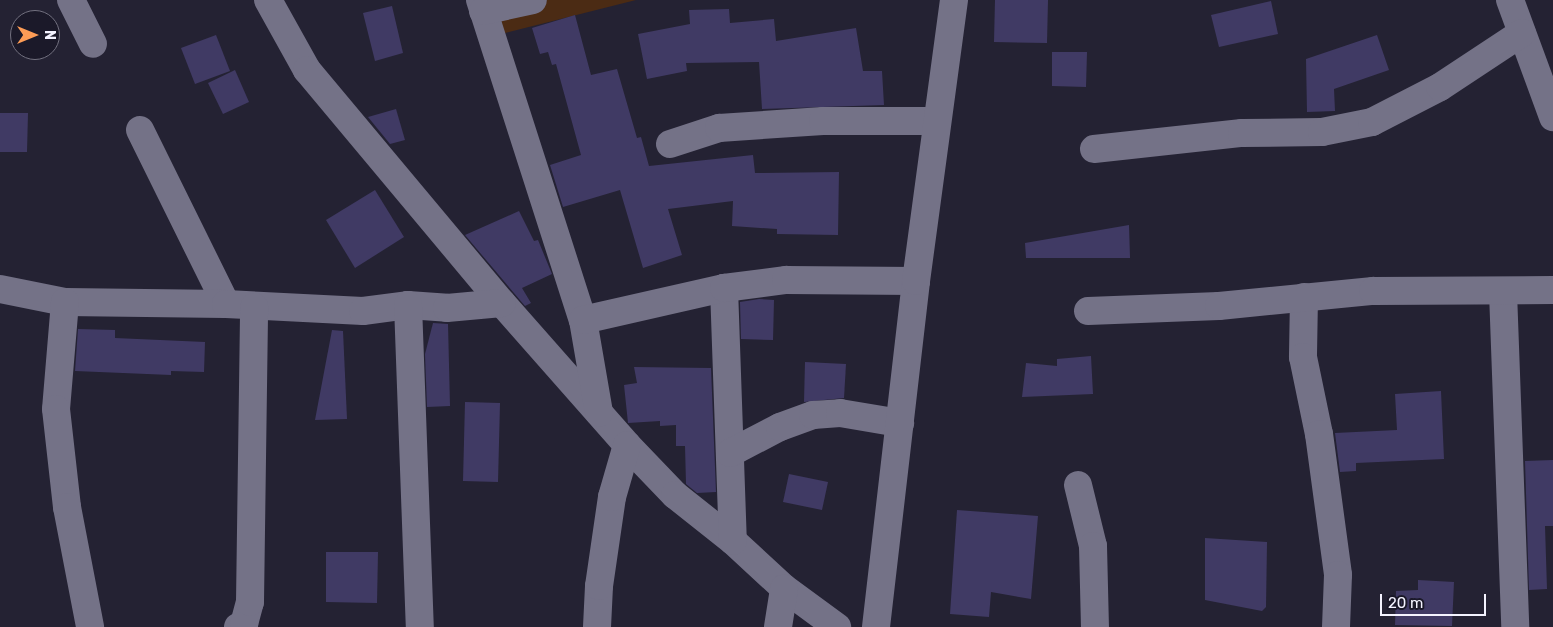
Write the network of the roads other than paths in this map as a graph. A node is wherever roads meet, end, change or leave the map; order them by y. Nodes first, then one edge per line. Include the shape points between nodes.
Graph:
1 (71, 0) edge
2 (268, 0) edge
3 (533, 0) edge
4 (954, 0) edge
5 (1510, 0) edge
6 (481, 5) edge
7 (1522, 33) junction
8 (93, 44) dead end
9 (1553, 117) edge
10 (937, 121) junction
11 (140, 130) dead end
12 (670, 144) dead end
13 (1094, 149) dead end
14 (916, 281) junction
15 (724, 288) junction
16 (0, 289) edge
17 (1553, 290) edge
18 (1504, 292) junction
19 (1304, 297) junction
20 (65, 302) junction
21 (502, 303) junction
22 (226, 304) junction
23 (408, 305) junction
24 (254, 307) junction
25 (1088, 311) dead end
26 (583, 320) junction
27 (599, 413) junction
28 (900, 423) junction
29 (627, 445) junction
30 (730, 452) junction
31 (1078, 485) dead end
32 (733, 541) junction
33 (784, 588) junction
34 (242, 626) edge
35 (90, 627) edge
36 (420, 627) edge
37 (597, 627) edge
38 (778, 627) edge
39 (837, 627) edge
40 (876, 627) edge
41 (1095, 627) edge
42 (1336, 627) edge
43 (1515, 627) edge

1 - 8 street
2 - 21 street via 307,70
3 - 6 street
4 - 10 street
5 - 7 street
6 - 26 street
7 - 9 street
7 - 13 street via 1440,87 1372,122 1322,132 1242,133
10 - 12 street via 823,121 719,128
10 - 14 street
11 - 22 street
14 - 15 street via 786,280
14 - 28 street
15 - 26 street
15 - 30 street
16 - 20 street
17 - 18 street
18 - 19 street via 1417,290
18 - 43 street
19 - 25 street via 1219,306
19 - 42 street via 1303,358 1319,434 1338,575
20 - 22 street
20 - 35 street via 56,409 67,507
21 - 23 street via 447,308
21 - 27 street
22 - 24 street
23 - 24 street via 363,311
23 - 36 street
24 - 34 street via 250,602
26 - 27 street
27 - 29 street
28 - 30 street via 840,413 812,415
28 - 40 street
29 - 32 street via 675,495
29 - 37 street via 612,497 599,586
30 - 32 street
31 - 41 street via 1093,546
32 - 33 street
33 - 38 street
33 - 39 street

